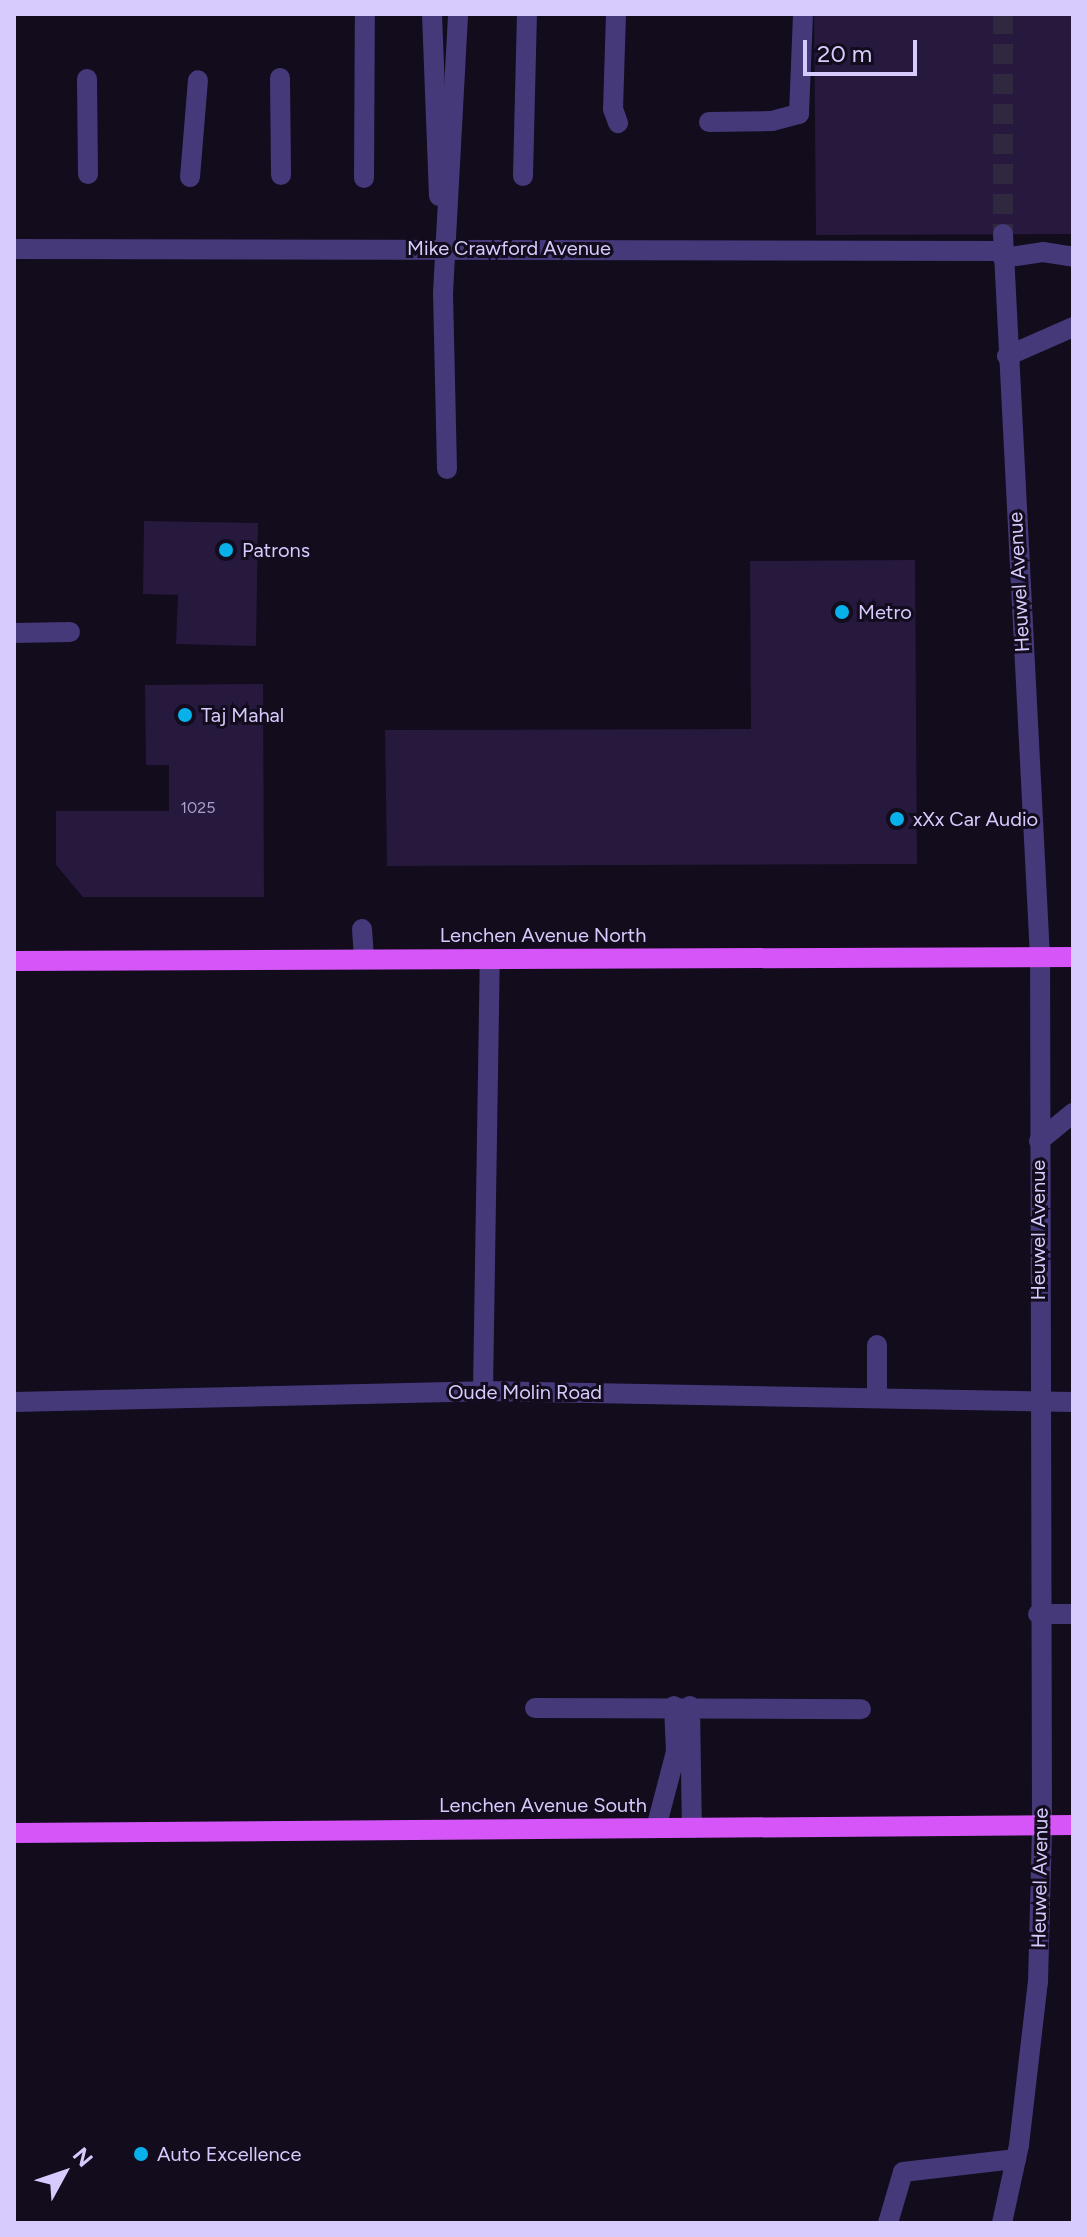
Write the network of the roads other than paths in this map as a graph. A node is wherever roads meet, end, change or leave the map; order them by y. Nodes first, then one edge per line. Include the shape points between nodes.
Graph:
1 (365, 14) edge
2 (432, 14) edge
3 (458, 14) edge
4 (527, 14) edge
5 (616, 14) edge
6 (803, 14) edge
7 (280, 78) dead end
8 (87, 79) dead end
9 (198, 80) dead end
10 (709, 122) dead end
11 (618, 123) dead end
12 (88, 174) dead end
13 (281, 175) dead end
14 (523, 176) dead end
15 (190, 177) dead end
16 (364, 178) dead end
17 (446, 248) junction
18 (1003, 248) junction
19 (14, 249) edge
20 (1073, 257) edge
21 (1073, 327) edge
22 (1007, 356) junction
23 (447, 469) dead end
24 (70, 632) dead end
25 (14, 633) edge
26 (362, 929) dead end
27 (1040, 957) junction
28 (1073, 957) edge
29 (364, 959) junction
30 (490, 960) junction
31 (14, 961) edge
32 (1073, 1113) edge
33 (1039, 1141) junction
34 (877, 1345) dead end
35 (483, 1391) junction
36 (877, 1394) junction
37 (1037, 1399) junction
38 (14, 1402) edge
39 (1073, 1402) edge
40 (1038, 1614) junction
41 (1073, 1614) edge
42 (682, 1706) junction
43 (535, 1708) dead end
44 (861, 1709) dead end
45 (1042, 1825) junction
46 (1073, 1825) edge
47 (656, 1828) junction
48 (692, 1828) junction
49 (14, 1833) edge
50 (1016, 2159) junction
51 (888, 2223) edge
52 (1002, 2223) edge

1 - 16 street
2 - 17 street via 436,178
3 - 17 street
4 - 14 street
5 - 11 street via 613,109
6 - 10 street via 799,114 772,121
7 - 13 street
8 - 12 street
9 - 15 street
17 - 18 street, Mike Crawford Avenue
17 - 19 street, Mike Crawford Avenue
17 - 23 street
18 - 20 street, Mike Crawford Avenue
18 - 22 street, Heuwel Avenue
21 - 22 street
22 - 27 street, Heuwel Avenue
24 - 25 street
26 - 29 street
27 - 28 main road, Lenchen Avenue North
27 - 30 main road, Lenchen Avenue North
27 - 33 street, Heuwel Avenue
29 - 30 main road, Lenchen Avenue North
29 - 31 main road, Lenchen Avenue North
30 - 35 street
32 - 33 street
33 - 37 street, Heuwel Avenue
34 - 36 street
35 - 36 street, Oude Molin Road
35 - 38 street, Oude Molin Road
36 - 37 street, Oude Molin Road
37 - 39 street, Oude Molin Road
37 - 40 street, Heuwel Avenue
40 - 41 street
40 - 45 street, Heuwel Avenue
42 - 43 street
42 - 44 street
42 - 47 street
42 - 48 street
45 - 46 main road, Lenchen Avenue South
45 - 48 main road, Lenchen Avenue South
45 - 50 street, Heuwel Avenue via 1038,1982
47 - 48 main road, Lenchen Avenue South
47 - 49 main road, Lenchen Avenue South
50 - 51 street via 903,2172
50 - 52 street, Heuwel Avenue

